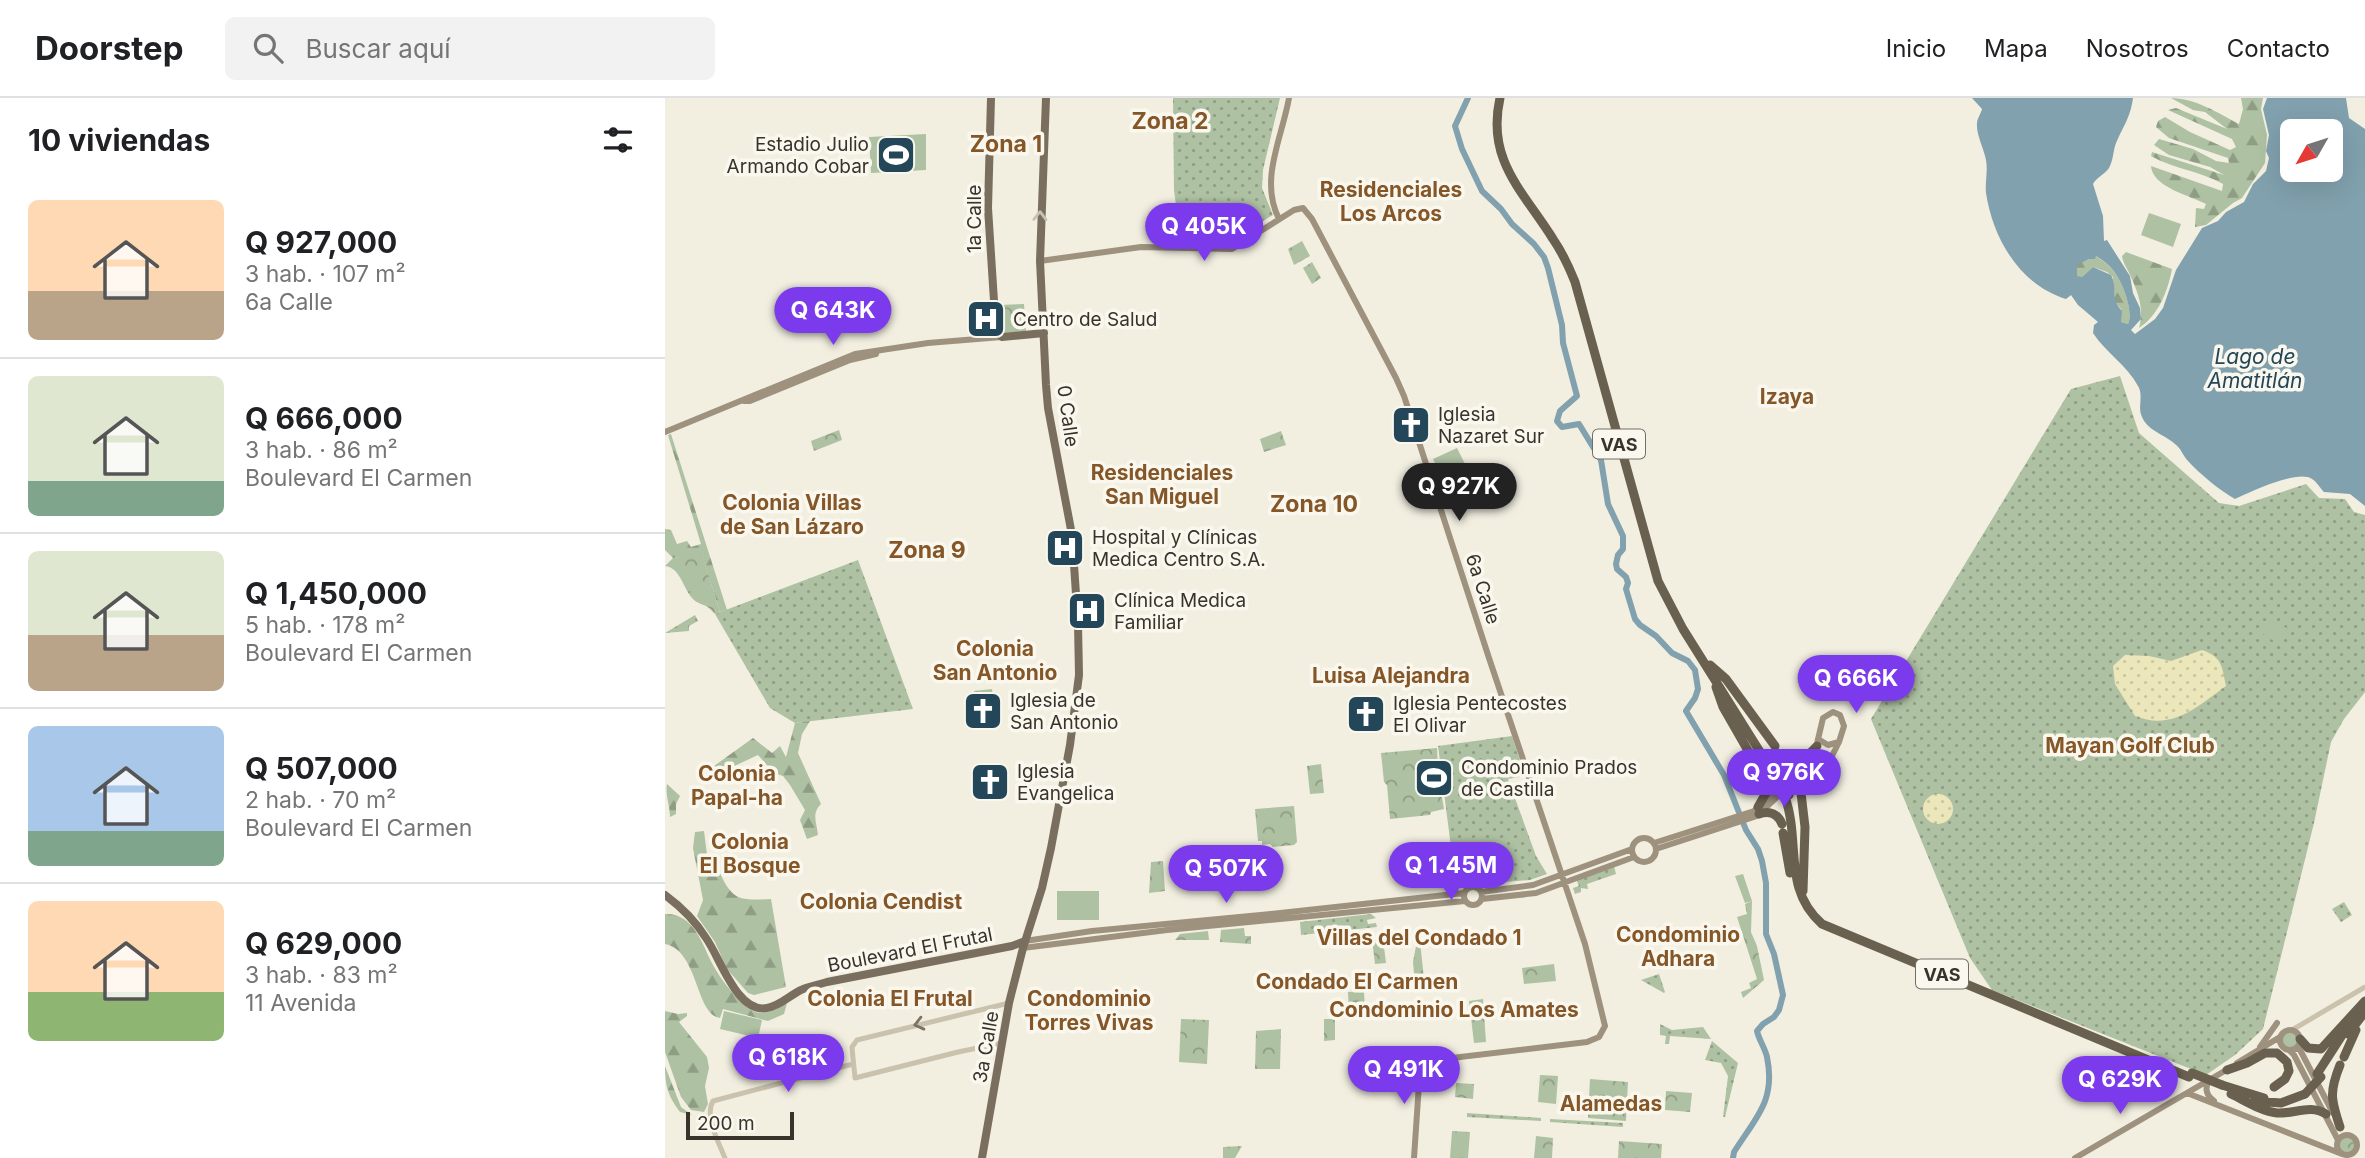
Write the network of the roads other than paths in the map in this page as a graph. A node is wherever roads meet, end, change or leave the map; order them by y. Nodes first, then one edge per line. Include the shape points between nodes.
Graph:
1 (991, 98) edge
2 (1046, 98) edge
3 (1289, 98) edge
4 (1502, 98) edge
5 (1279, 219) junction
6 (1040, 261) junction
7 (1044, 333) junction
8 (996, 335) junction
9 (665, 432) edge
10 (1710, 665) junction
11 (1714, 678) junction
12 (1817, 742) junction
13 (1839, 742) junction
14 (1799, 776) junction
15 (1779, 778) junction
16 (1787, 796) junction
17 (1755, 813) junction
18 (1655, 846) junction
19 (1632, 849) junction
20 (1634, 857) junction
21 (1563, 879) junction
22 (1803, 891) junction
23 (665, 895) edge
24 (1482, 895) junction
25 (1465, 897) junction
26 (1821, 922) junction
27 (1024, 945) junction
28 (2365, 988) edge
29 (1009, 1003) junction
30 (2365, 1003) edge
31 (2365, 1012) edge
32 (2319, 1014) junction
33 (2365, 1017) edge
34 (2277, 1023) dead end
35 (2292, 1030) junction
36 (2299, 1041) junction
37 (1002, 1043) junction
38 (2283, 1048) junction
39 (2257, 1051) junction
40 (2250, 1055) junction
41 (853, 1064) junction
42 (2227, 1070) junction
43 (2190, 1075) junction
44 (2319, 1075) junction
45 (2210, 1080) junction
46 (2224, 1088) junction
47 (2187, 1093) junction
48 (2222, 1106) junction
49 (2326, 1114) junction
50 (2340, 1127) junction
51 (2347, 1135) junction
52 (2338, 1141) junction
53 (2321, 1146) junction
54 (2342, 1154) junction
55 (725, 1158) edge
56 (982, 1158) edge
57 (1414, 1158) edge
58 (2075, 1158) edge

1 - 8 main road, 1a Calle via 988,208
6 -> 2 main road, 0 Calle
3 - 5 main road via 1271,182
4 - 10 highway, VAS via 1501,134 1508,163 1563,246 1579,281 1659,572 1678,614
4 - 11 highway, VAS via 1496,124 1502,156 1512,180 1555,240 1575,282 1658,581
5 - 6 main road via 1233,249 1141,247
5 - 21 main road, 6a Calle via 1302,208 1311,219 1400,386
6 - 7 main road, 0 Calle
7 - 8 main road
7 - 27 main road, 0 Calle via 1048,408 1072,535 1079,675 1051,848
8 - 9 main road via 855,354
10 - 12 highway via 1789,761 1800,761
10 - 15 highway, VAS
11 - 15 highway, VAS
11 - 17 highway via 1723,707 1766,782 1766,793
12 - 13 main road
12 - 13 main road via 1823,718 1833,712 1844,722
12 - 17 main road via 1813,755
13 - 14 main road via 1826,762
14 - 17 main road
14 - 22 highway via 1805,827
15 - 16 highway, VAS, bridge
16 - 22 highway, VAS
16 - 26 highway, VAS via 1796,883 1805,904
17 - 18 main road
17 - 26 highway via 1774,814 1783,829 1797,894
18 - 19 main road via 1641,838
18 - 20 main road via 1648,861
19 - 20 main road
19 - 21 main road
20 - 21 main road
21 - 24 main road
21 - 57 main road, 6a Calle via 1591,964 1604,1030 1587,1042 1426,1061 1420,1069
22 - 43 highway, VAS via 1812,908 1829,923
23 - 27 main road, Boulevard El Frutal via 705,936 739,992 761,1008 827,982
24 - 25 main road via 1473,887
24 - 25 main road via 1475,906
25 - 27 main road
26 - 43 highway, VAS
27 - 29 main road, 3a Calle
28 - 32 street
29 - 37 main road, 3a Calle
29 -> 41 street via 862,1038 852,1044
30 - 36 highway via 2321,1049 2308,1048
30 - 44 highway, VAS
31 - 44 highway, VAS
32 - 35 street
32 - 36 street via 2303,1027
33 - 50 highway via 2331,1092
34 - 39 main road
35 - 36 main road
35 - 38 main road via 2285,1031
36 - 38 main road
36 - 50 main road
37 - 41 street via 855,1078
37 - 56 main road, 3a Calle
38 - 39 main road
38 - 40 main road via 2273,1044
38 - 42 highway
38 - 46 highway via 2288,1075 2271,1089 2256,1094
38 - 49 main road via 2294,1055
39 - 40 main road
40 - 42 main road
41 - 55 street via 712,1103 709,1112
42 - 45 main road
43 - 46 highway, VAS, bridge
44 - 46 highway, VAS, bridge via 2289,1101 2272,1104
45 - 47 main road
45 - 48 main road via 2207,1093
46 - 49 highway via 2272,1112 2312,1109
47 - 48 main road
47 - 58 main road
48 - 53 main road
49 - 52 main road
50 - 51 main road
51 - 52 main road
51 - 54 main road via 2356,1140 2357,1148 2352,1154
52 - 53 main road
52 - 54 main road
53 - 54 main road

